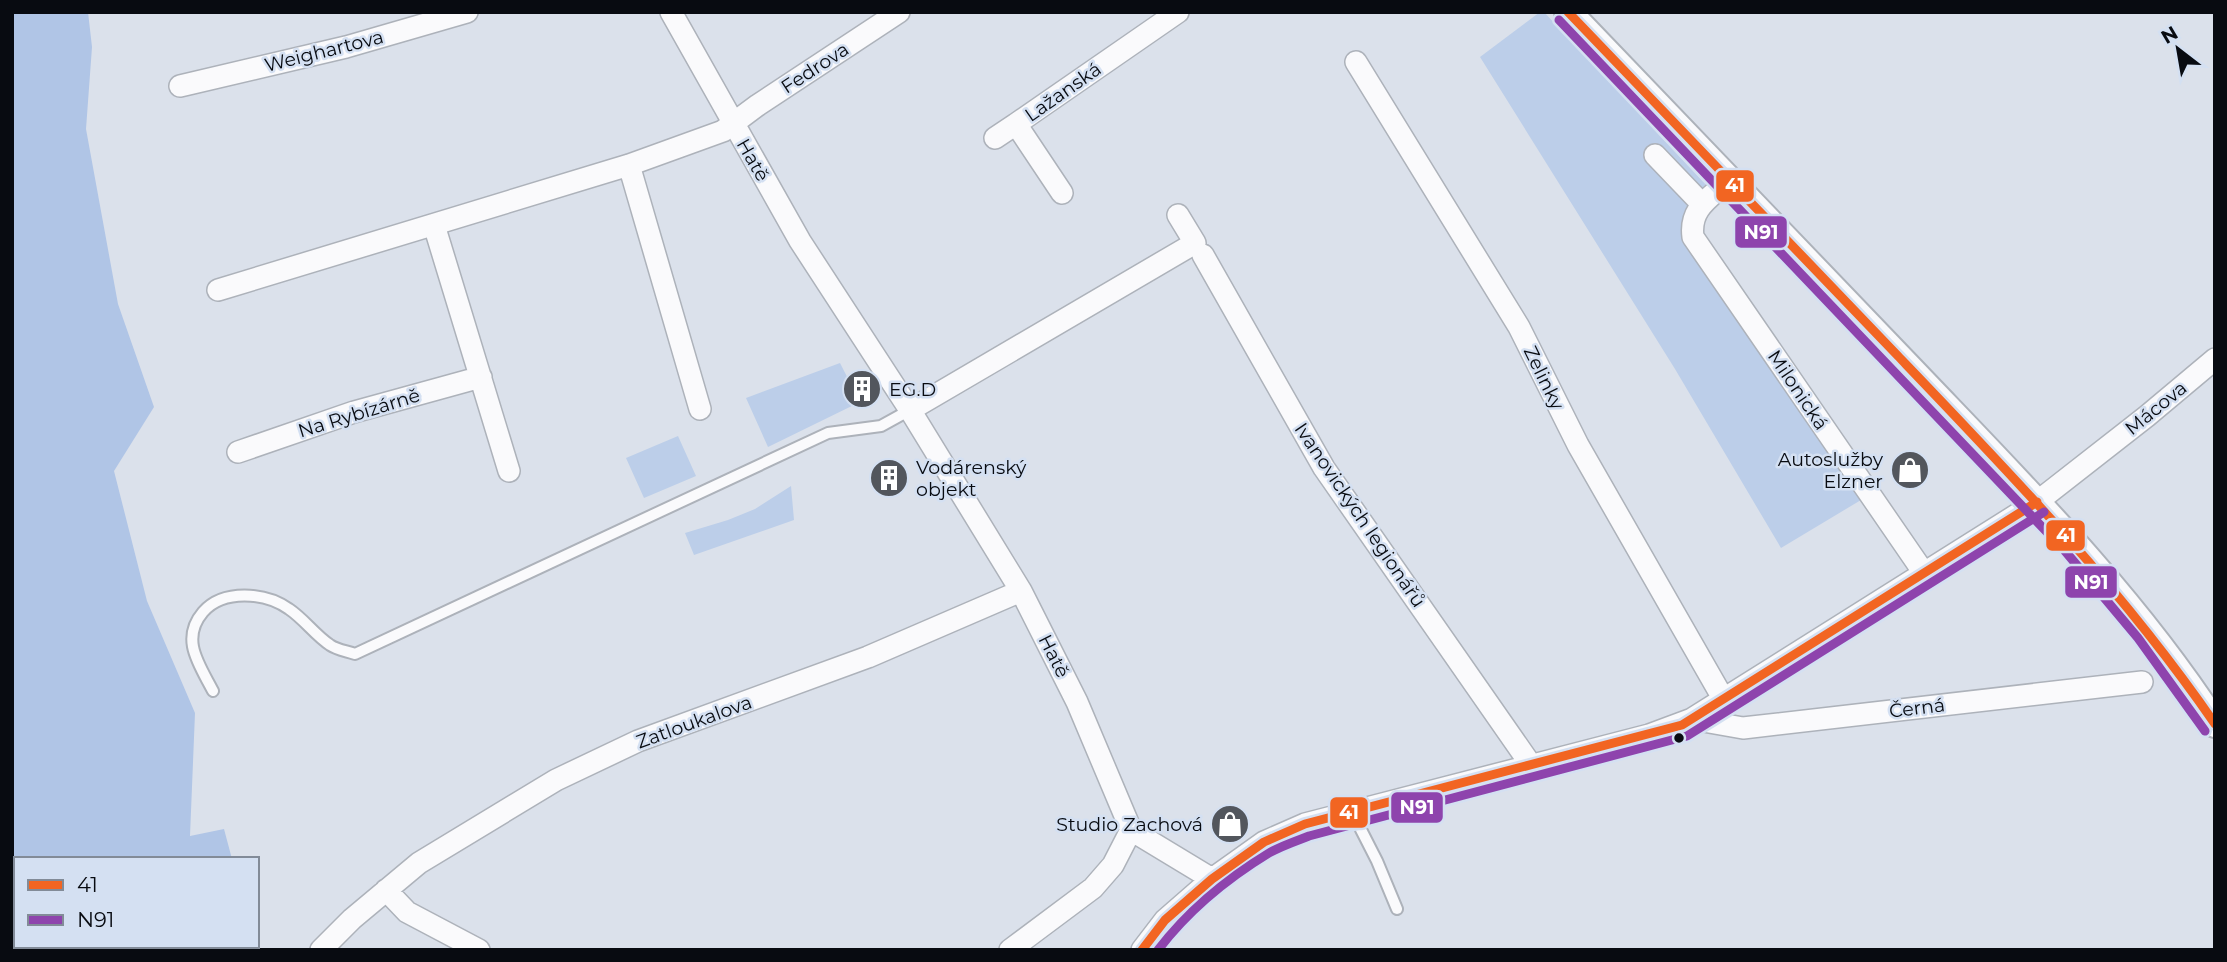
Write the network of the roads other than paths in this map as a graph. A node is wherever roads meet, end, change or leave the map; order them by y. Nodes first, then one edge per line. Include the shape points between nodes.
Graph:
1 (467, 12) edge
2 (671, 12) edge
3 (899, 12) edge
4 (1178, 12) edge
5 (1568, 12) edge
6 (1356, 62) dead end
7 (180, 86) dead end
8 (1016, 124) junction
9 (733, 125) junction
10 (995, 138) dead end
11 (1655, 155) dead end
12 (629, 166) junction
13 (1729, 180) junction
14 (1062, 192) dead end
15 (1702, 204) junction
16 (1178, 215) dead end
17 (434, 225) junction
18 (1203, 256) dead end
19 (218, 290) dead end
20 (2215, 359) edge
21 (481, 377) junction
22 (701, 409) dead end
23 (910, 410) junction
24 (238, 452) dead end
25 (509, 471) dead end
26 (2037, 502) junction
27 (1924, 573) junction
28 (1021, 591) junction
29 (2142, 682) dead end
30 (213, 691) dead end
31 (1724, 700) junction
32 (1692, 719) junction
33 (2215, 724) edge
34 (1531, 765) junction
35 (1352, 812) junction
36 (1130, 830) junction
37 (1212, 879) junction
38 (386, 890) junction
39 (1397, 909) dead end
40 (321, 950) edge
41 (479, 950) edge
42 (1010, 950) edge
43 (1142, 950) edge

1 - 7 street, Weighartova via 346,47
2 - 9 street, Hatě
3 - 9 street, Fedrova
4 - 8 street, Lažanská
5 - 13 street
6 - 31 street, Zelinky via 1519,327 1578,445
8 - 10 street
8 - 14 street, Lažanská
9 - 12 street
9 - 23 street, Hatě via 800,241
11 - 15 street
12 - 17 street
12 - 22 street
13 - 15 street
13 - 26 street
15 - 27 street, Milonická via 1691,225 1693,237
16 - 23 street via 1195,243
17 - 19 street
17 - 21 street
18 - 34 street, Ivanovických legionářů via 1324,468
20 - 26 street, Mácova
21 - 24 street, Na Rybízárně via 354,412
21 - 25 street
23 - 28 street, Hatě
23 - 30 lane via 881,426 828,433 355,654 331,646 289,608 273,600 226,598 209,605 192,629 192,646
26 - 27 street, Mácova
26 - 33 street via 2123,599
27 - 31 street, Mácova
28 - 36 street, Hatě via 1077,702
28 - 38 street, Zatloukalova via 868,657 638,741 591,763 419,863
29 - 32 street, Černá via 1743,728
31 - 32 street, Mácova
32 - 34 street, Mácova via 1649,735
34 - 35 street, Mácova
35 - 37 street, Mácova via 1305,824 1264,842
35 - 39 lane
36 - 37 street
36 - 42 street via 1113,865 1093,888
37 - 43 street, Mácova via 1165,920
38 - 40 street, Zatloukalova
38 - 41 street via 407,912

